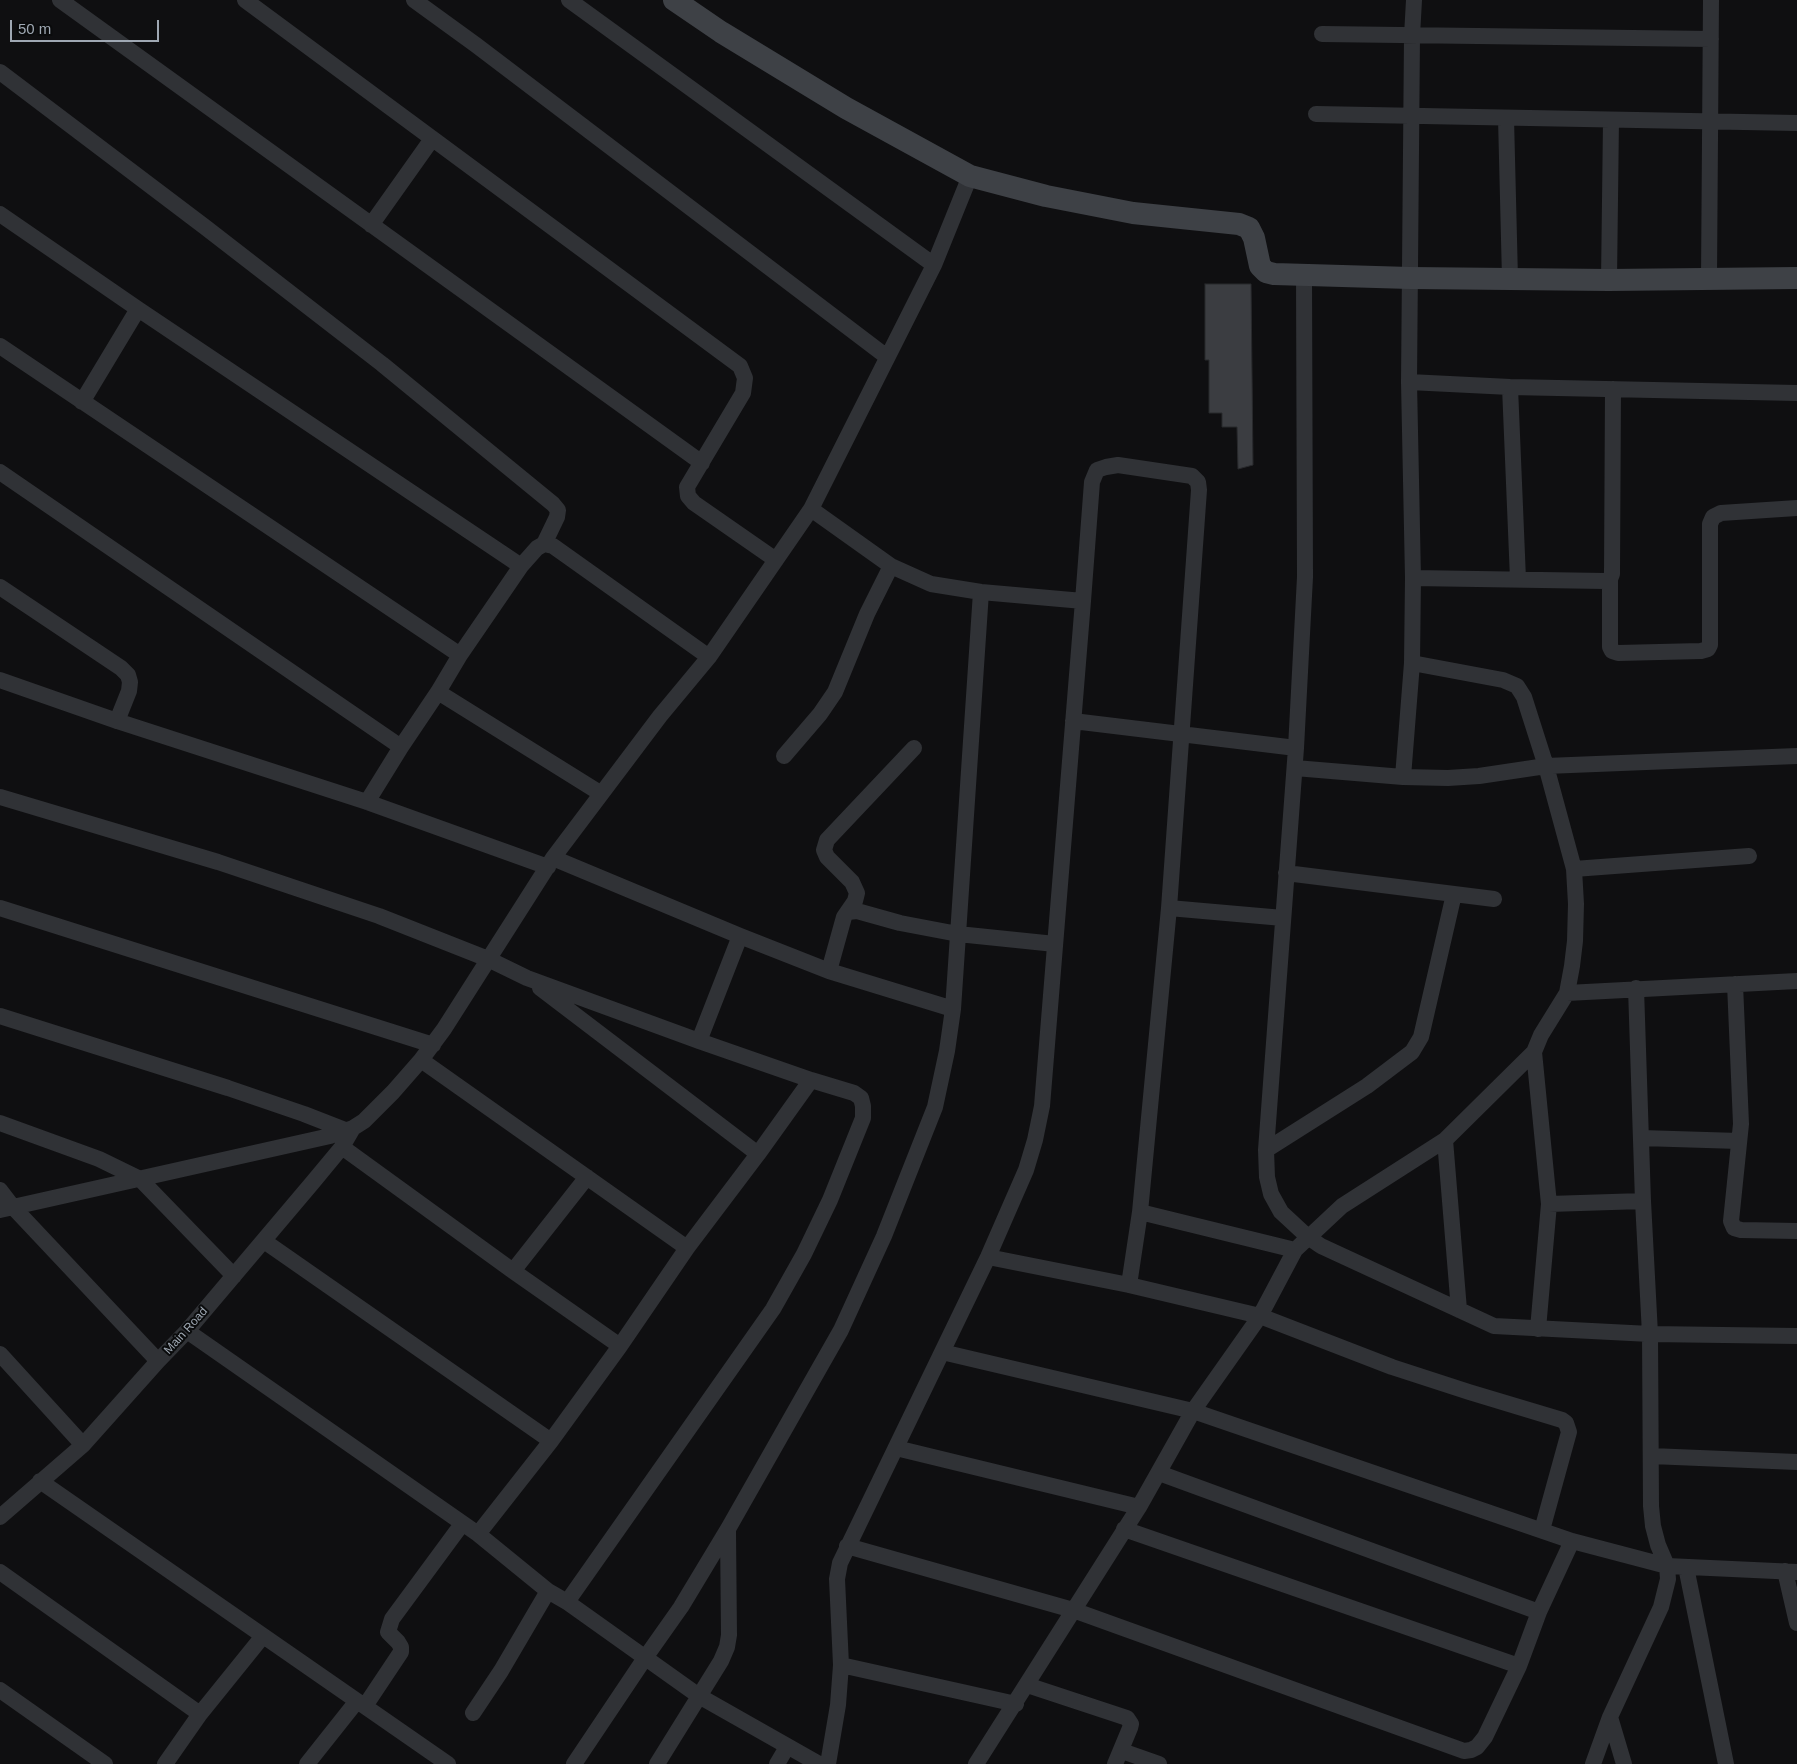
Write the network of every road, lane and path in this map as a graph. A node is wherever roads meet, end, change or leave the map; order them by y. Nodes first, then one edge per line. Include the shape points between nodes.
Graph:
1 (60, 0) edge
2 (245, 0) edge
3 (414, 0) edge
4 (569, 0) edge
5 (674, 0) edge
6 (1414, 0) edge
7 (1710, 0) edge
8 (1322, 34) dead end
9 (1412, 36) junction
10 (1711, 39) junction
11 (0, 72) edge
12 (1316, 114) dead end
13 (1411, 117) junction
14 (1506, 118) junction
15 (1611, 120) junction
16 (1711, 122) junction
17 (1797, 123) edge
18 (432, 139) junction
19 (970, 176) junction
20 (0, 214) edge
21 (371, 224) junction
22 (934, 265) junction
23 (1304, 276) junction
24 (1410, 278) junction
25 (1709, 278) junction
26 (1797, 278) edge
27 (1510, 279) junction
28 (1608, 280) junction
29 (138, 309) junction
30 (0, 346) edge
31 (887, 357) junction
32 (1409, 382) junction
33 (1510, 387) junction
34 (1613, 389) junction
35 (1797, 393) edge
36 (82, 402) junction
37 (702, 463) junction
38 (0, 472) edge
39 (1797, 508) edge
40 (811, 509) junction
41 (544, 544) junction
42 (776, 560) junction
43 (521, 566) junction
44 (891, 566) junction
45 (1412, 578) junction
46 (1518, 579) junction
47 (1610, 579) junction
48 (0, 587) edge
49 (981, 592) junction
50 (1083, 601) junction
51 (460, 655) junction
52 (709, 657) junction
53 (1412, 663) junction
54 (0, 680) edge
55 (438, 692) junction
56 (117, 722) junction
57 (1074, 722) junction
58 (1181, 735) junction
59 (401, 747) junction
60 (914, 748) dead end
61 (1296, 748) junction
62 (784, 756) dead end
63 (1797, 756) edge
64 (1546, 766) junction
65 (1295, 768) junction
66 (1403, 777) junction
67 (600, 793) junction
68 (0, 797) edge
69 (367, 802) junction
70 (1749, 856) dead end
71 (551, 862) junction
72 (1574, 869) junction
73 (1286, 873) junction
74 (1454, 894) junction
75 (1494, 899) dead end
76 (0, 908) edge
77 (1169, 908) junction
78 (848, 912) junction
79 (1283, 918) junction
80 (958, 934) junction
81 (740, 936) junction
82 (1055, 944) junction
83 (488, 959) junction
84 (829, 971) junction
85 (527, 978) junction
86 (1797, 981) edge
87 (1735, 984) junction
88 (1636, 988) junction
89 (1567, 993) junction
90 (953, 1009) junction
91 (0, 1016) edge
92 (699, 1041) junction
93 (433, 1044) junction
94 (1534, 1052) junction
95 (421, 1060) junction
96 (811, 1080) junction
97 (0, 1123) edge
98 (349, 1129) junction
99 (1641, 1138) junction
100 (1445, 1140) junction
101 (1738, 1141) junction
102 (342, 1147) junction
103 (1266, 1150) junction
104 (758, 1154) junction
105 (587, 1177) junction
106 (140, 1179) junction
107 (0, 1190) edge
108 (1643, 1201) junction
109 (1548, 1204) junction
110 (6, 1208) edge
111 (1140, 1212) junction
112 (1797, 1231) edge
113 (1308, 1237) junction
114 (264, 1241) junction
115 (687, 1248) junction
116 (1295, 1250) junction
117 (988, 1257) junction
118 (513, 1271) junction
119 (234, 1276) junction
120 (1129, 1285) junction
121 (1459, 1310) junction
122 (1260, 1316) junction
123 (1538, 1329) junction
124 (187, 1331) junction
125 (1650, 1334) junction
126 (1797, 1336) edge
127 (620, 1346) junction
128 (942, 1352) junction
129 (0, 1354) edge
130 (158, 1361) junction
131 (1193, 1410) junction
132 (551, 1440) junction
133 (83, 1445) junction
134 (896, 1448) junction
135 (1651, 1456) junction
136 (1797, 1462) edge
137 (1158, 1473) junction
138 (40, 1481) junction
139 (1139, 1507) junction
140 (2, 1511) edge
141 (462, 1524) junction
142 (728, 1529) junction
143 (1124, 1529) junction
144 (1542, 1530) junction
145 (478, 1534) junction
146 (1572, 1540) junction
147 (847, 1546) junction
148 (1667, 1566) junction
149 (1686, 1567) junction
150 (0, 1572) edge
151 (1791, 1572) edge
152 (548, 1591) junction
153 (567, 1602) junction
154 (1073, 1610) junction
155 (1539, 1612) junction
156 (1797, 1623) edge
157 (263, 1636) junction
158 (645, 1658) junction
159 (841, 1665) junction
160 (1519, 1666) junction
161 (1026, 1685) junction
162 (0, 1690) edge
163 (699, 1696) junction
164 (361, 1703) junction
165 (1016, 1704) junction
166 (200, 1714) junction
167 (473, 1714) dead end
168 (1610, 1717) junction
169 (787, 1747) junction
170 (1119, 1757) edge
171 (106, 1764) edge
172 (165, 1764) edge
173 (307, 1764) edge
174 (448, 1764) edge
175 (574, 1764) edge
176 (657, 1764) edge
177 (778, 1764) edge
178 (819, 1764) edge
179 (828, 1764) edge
180 (976, 1764) edge
181 (1159, 1764) edge
182 (1594, 1764) edge
183 (1624, 1764) edge
184 (1726, 1764) edge

1 - 21 street
2 - 18 street
3 - 31 street
4 - 22 street
5 - 19 street via 846,108
6 - 9 street
7 - 10 street
8 - 9 street
9 - 10 street
9 - 13 street
10 - 16 street
11 - 41 street via 205,226 554,504 558,517
12 - 13 street
13 - 14 street
13 - 24 street
14 - 15 street
14 - 27 street
15 - 16 street
15 - 28 street
16 - 17 street
16 - 25 street
18 - 21 street
18 - 37 street via 740,366 745,378 743,394
19 - 22 street
19 - 23 street via 1046,196 1133,213 1239,224 1249,228 1260,266 1266,272
20 - 29 street
21 - 37 street
22 - 31 street
23 - 24 street
23 - 61 street via 1305,577
24 - 27 street
24 - 32 street
25 - 26 street
25 - 28 street
27 - 28 street
29 - 36 street
29 - 43 street
30 - 36 street
31 - 40 street
32 - 33 street
32 - 45 street
33 - 34 street
33 - 46 street
34 - 35 street
34 - 47 street
36 - 51 street
37 - 42 street via 688,487 688,496
38 - 59 street
39 - 47 street via 1721,513 1713,517 1710,524 1708,649 1627,653 1612,650
40 - 42 street
40 - 44 street
41 - 43 street
41 - 52 street via 553,546
42 - 52 street
43 - 51 street
44 - 49 street via 931,584
44 - 62 street via 835,692
45 - 46 street
45 - 53 street
46 - 47 street
48 - 56 street via 128,675 129,691
49 - 50 street
49 - 80 street
50 - 57 street
50 - 58 street via 1092,482 1097,470 1118,465 1192,476 1198,482 1199,490 1198,525
51 - 55 street
52 - 67 street
53 - 64 street via 1503,680 1517,686 1524,697
53 - 66 street
54 - 56 street
55 - 59 street
55 - 67 street
56 - 69 street
57 - 58 street
57 - 82 street
58 - 61 street
58 - 77 street
59 - 69 street
60 - 78 street via 827,840 824,850 827,857 856,888 855,901
61 - 65 street
63 - 64 street
64 - 66 street via 1479,776
64 - 72 street
65 - 66 street
65 - 73 street
67 - 71 street
68 - 83 street via 218,862 369,912
69 - 71 street
70 - 72 street
71 - 81 street
71 - 83 street
72 - 89 street via 1575,941
73 - 74 street
73 - 79 street
74 - 75 street
74 - 103 street via 1421,1037 1412,1052 1367,1086
76 - 93 street
77 - 79 street
77 - 111 street
78 - 80 street via 857,911
78 - 84 street
79 - 103 street
80 - 82 street
80 - 90 street
81 - 84 street
81 - 92 street
82 - 117 street via 1042,1106 1035,1140
83 - 85 street
83 - 93 street
84 - 90 street
85 - 92 street
85 - 104 street
86 - 87 street
87 - 88 street
87 - 101 street
88 - 89 street
88 - 99 street
89 - 94 street
90 - 142 street via 935,1107 884,1236 841,1330
91 - 98 street
92 - 96 street
93 - 95 street
94 - 100 street
94 - 109 street
95 - 98 street via 364,1121
95 - 105 street
96 - 104 street
96 - 153 street via 854,1093 861,1098 863,1106 863,1118 830,1200 772,1309
97 - 106 street via 99,1159
98 - 102 street, Main Road
98 - 106 street
99 - 101 street
99 - 108 street
100 - 113 street via 1342,1206
100 - 121 street
101 - 112 street via 1731,1221 1734,1228
102 - 114 street, Main Road
102 - 118 street
103 - 113 street via 1271,1194 1281,1212
104 - 115 street
105 - 115 street
105 - 118 street
106 - 110 street
106 - 119 street
107 - 110 street
108 - 109 street
108 - 125 street
109 - 123 street
110 - 130 street
111 - 116 street
111 - 120 street
113 - 116 street
113 - 121 street
114 - 119 street, Main Road
114 - 132 street
115 - 127 street
116 - 122 street
117 - 120 street
117 - 128 street
118 - 127 street
119 - 124 street, Main Road
120 - 122 street
121 - 123 street via 1494,1326
122 - 131 street
122 - 144 street via 1392,1367 1566,1423 1569,1432
123 - 125 street
124 - 130 street, Main Road
124 - 141 street
125 - 126 street
125 - 135 street
127 - 132 street
128 - 131 street
128 - 134 street
129 - 133 street
130 - 133 street, Main Road
131 - 137 street
131 - 144 street
132 - 145 street
133 - 138 street, Main Road
134 - 139 street
134 - 147 street
135 - 136 street
135 - 148 street via 1653,1526
137 - 139 street
137 - 155 street
138 - 140 street, Main Road
138 - 157 street
139 - 143 street
141 - 145 street
141 - 164 street via 392,1619 388,1632 398,1642 401,1652
142 - 158 street via 682,1607
142 - 163 street via 727,1647
143 - 154 street
143 - 160 street
144 - 146 street
145 - 152 street
146 - 148 street
146 - 155 street
147 - 154 street
147 - 159 street via 837,1580
148 - 149 street
148 - 168 street via 1668,1580 1661,1606
149 - 151 street
149 - 184 street
150 - 166 street
151 - 156 street
152 - 153 street
152 - 167 street
153 - 158 street
154 - 160 street via 1464,1751 1481,1742
154 - 161 street
155 - 160 street
157 - 164 street
157 - 166 street
158 - 163 street
158 - 175 street
159 - 165 street
159 - 179 street
161 - 165 street
161 - 170 street via 1127,1718 1131,1724
162 - 171 street
163 - 169 street
163 - 176 street
164 - 173 street
164 - 174 street
165 - 180 street
166 - 172 street
168 - 182 street
168 - 183 street
169 - 177 street
169 - 178 street
170 - 181 street

